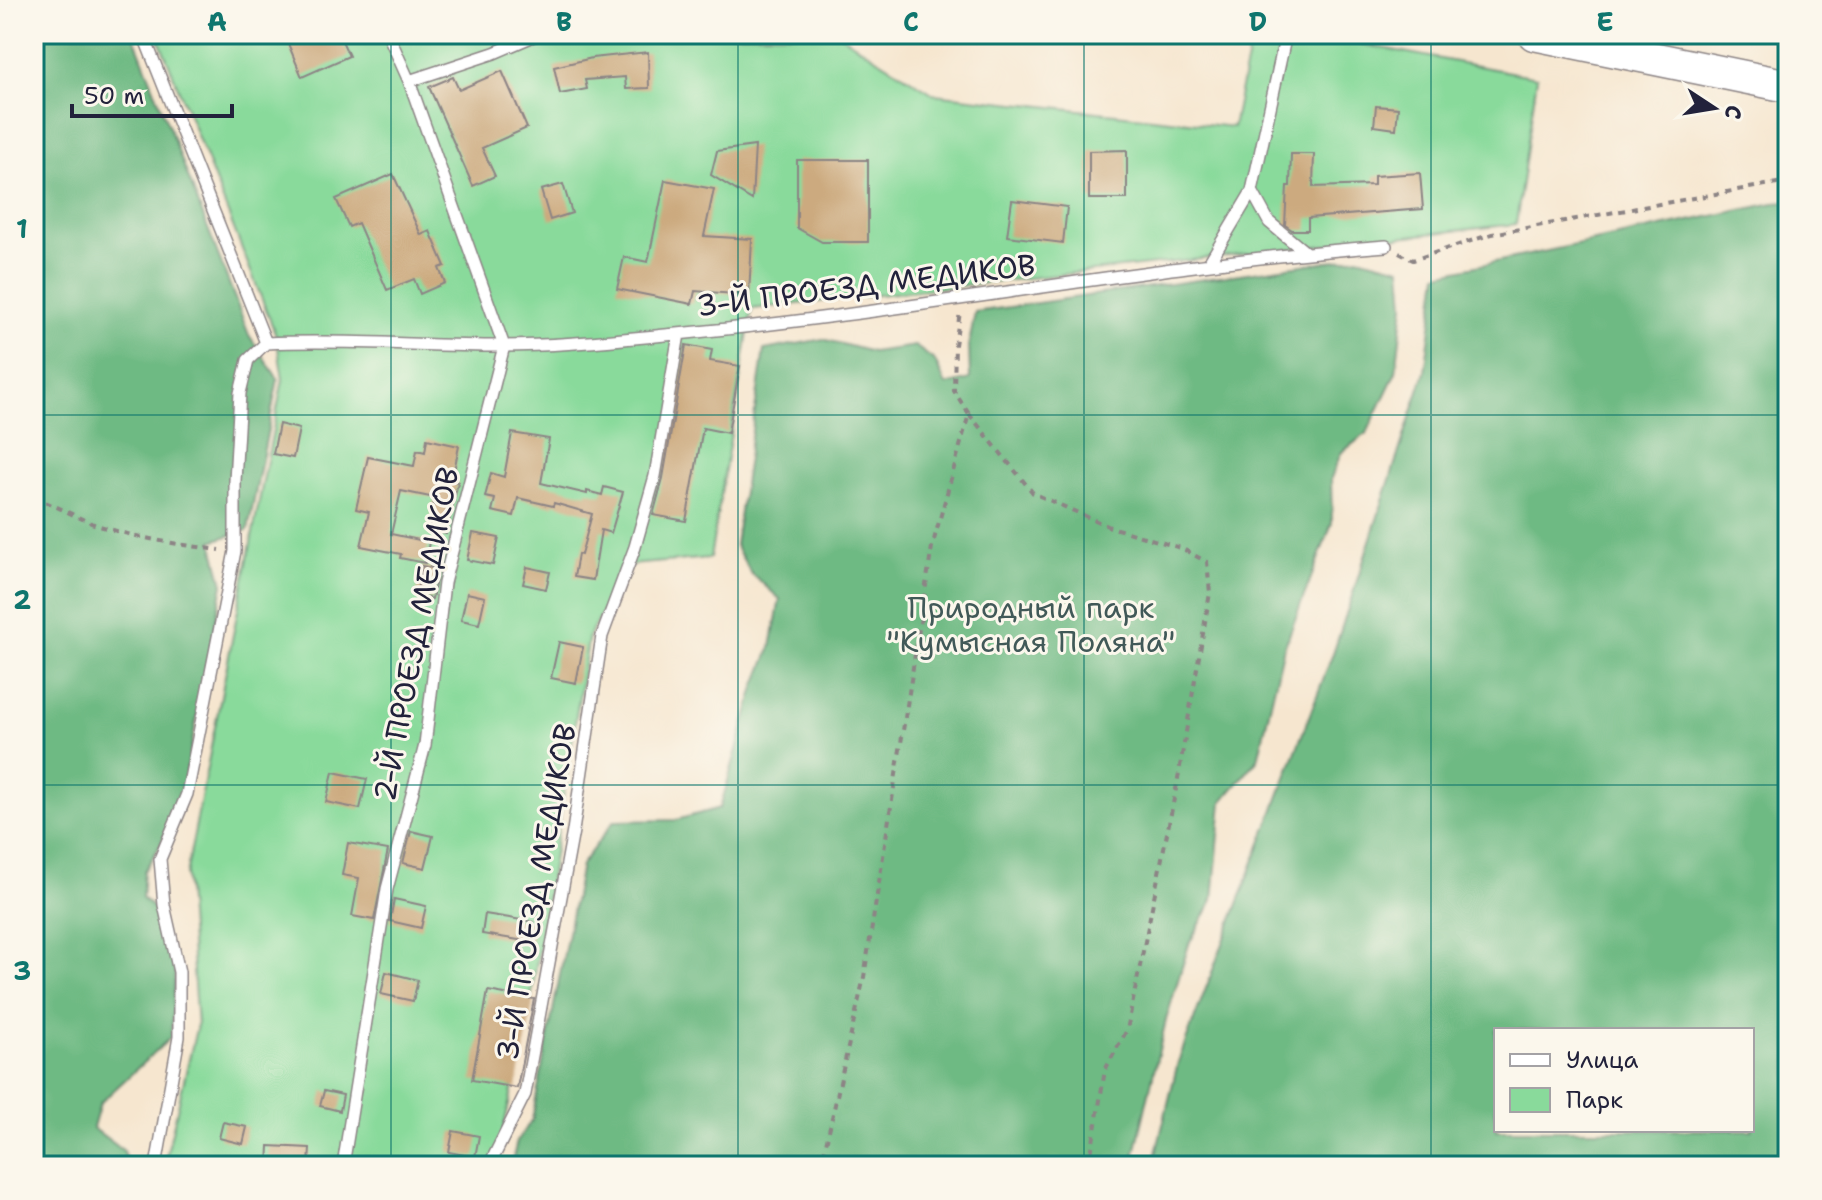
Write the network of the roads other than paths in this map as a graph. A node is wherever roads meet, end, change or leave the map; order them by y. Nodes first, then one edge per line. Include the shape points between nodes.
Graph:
1 (143, 34) edge
2 (388, 34) edge
3 (538, 34) edge
4 (1286, 34) edge
5 (1534, 34) edge
6 (409, 81) junction
7 (1788, 86) edge
8 (1252, 191) junction
9 (1386, 246) road end
10 (1305, 252) junction
11 (1209, 263) junction
12 (679, 334) junction
13 (266, 343) junction
14 (504, 346) junction
15 (156, 1166) edge
16 (343, 1166) edge
17 (489, 1166) edge

1 - 13 lane
2 - 6 lane
3 - 6 lane
4 - 8 lane
5 - 7 street
6 - 14 lane
8 - 10 lane via 1269,222
8 - 11 lane
9 - 10 lane, 3-Й ПРОЕЗД МЕДИКОВ
10 - 11 lane, 3-Й ПРОЕЗД МЕДИКОВ
11 - 12 lane, 3-Й ПРОЕЗД МЕДИКОВ
12 - 14 lane
12 - 17 lane, 3-Й ПРОЕЗД МЕДИКОВ via 655,476 602,636 525,1094
13 - 14 lane
13 - 15 lane via 248,360 240,393 235,551 187,794 160,859 179,972 179,1037
14 - 16 lane, 2-Й ПРОЕЗД МЕДИКОВ via 444,583 425,745 387,889

